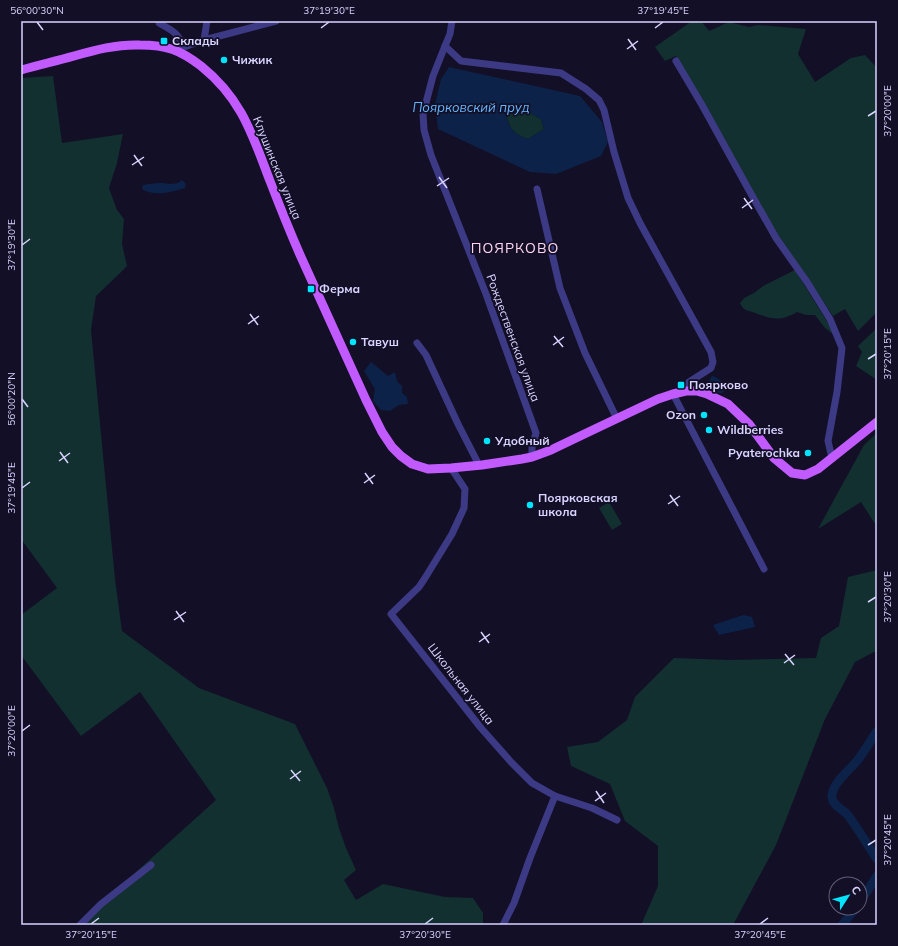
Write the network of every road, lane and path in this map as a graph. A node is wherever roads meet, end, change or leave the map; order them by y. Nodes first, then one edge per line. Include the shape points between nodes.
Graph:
1 (206, 21) edge
2 (274, 21) edge
3 (452, 21) edge
4 (158, 22) edge
5 (204, 40) junction
6 (445, 46) junction
7 (182, 49) junction
8 (676, 61) dead end
9 (21, 70) edge
10 (537, 189) dead end
11 (417, 343) dead end
12 (686, 391) junction
13 (673, 394) junction
14 (617, 419) junction
15 (877, 422) edge
16 (532, 457) junction
17 (832, 458) junction
18 (479, 465) junction
19 (451, 468) junction
20 (764, 569) dead end
21 (554, 796) junction
22 (617, 820) dead end
23 (151, 865) dead end
24 (80, 925) edge
25 (504, 925) edge

1 - 5 street
2 - 5 street
3 - 6 street, Рождественская улица
4 - 7 street via 179,37
5 - 7 street
6 - 12 street via 461,61 560,73 598,100 604,110 628,198 711,352 711,368 689,382
6 - 16 street, Рождественская улица via 432,76 422,114 424,130 431,155 486,294 536,433
7 - 9 main road, Клушинская улица via 139,45 104,48
7 - 19 main road, Клушинская улица via 217,80 235,102 253,135 293,240 382,432 392,447 412,464 428,469
8 - 17 street via 776,238 830,319 842,348 828,441
10 - 14 street via 560,288 585,353
11 - 18 street via 426,354
12 - 13 main road, Клушинская улица
12 - 17 main road via 707,394 728,404 749,424 774,458 792,473 805,475
13 - 14 main road, Клушинская улица
13 - 20 street
14 - 16 main road, Клушинская улица
15 - 17 main road
16 - 18 main road, Клушинская улица
18 - 19 main road, Клушинская улица
19 - 21 street, Школьная улица via 465,489 464,508 452,534 419,587 391,614 506,756 532,784
21 - 22 street, Школьная улица via 592,808
21 - 25 street
23 - 24 street via 101,904

